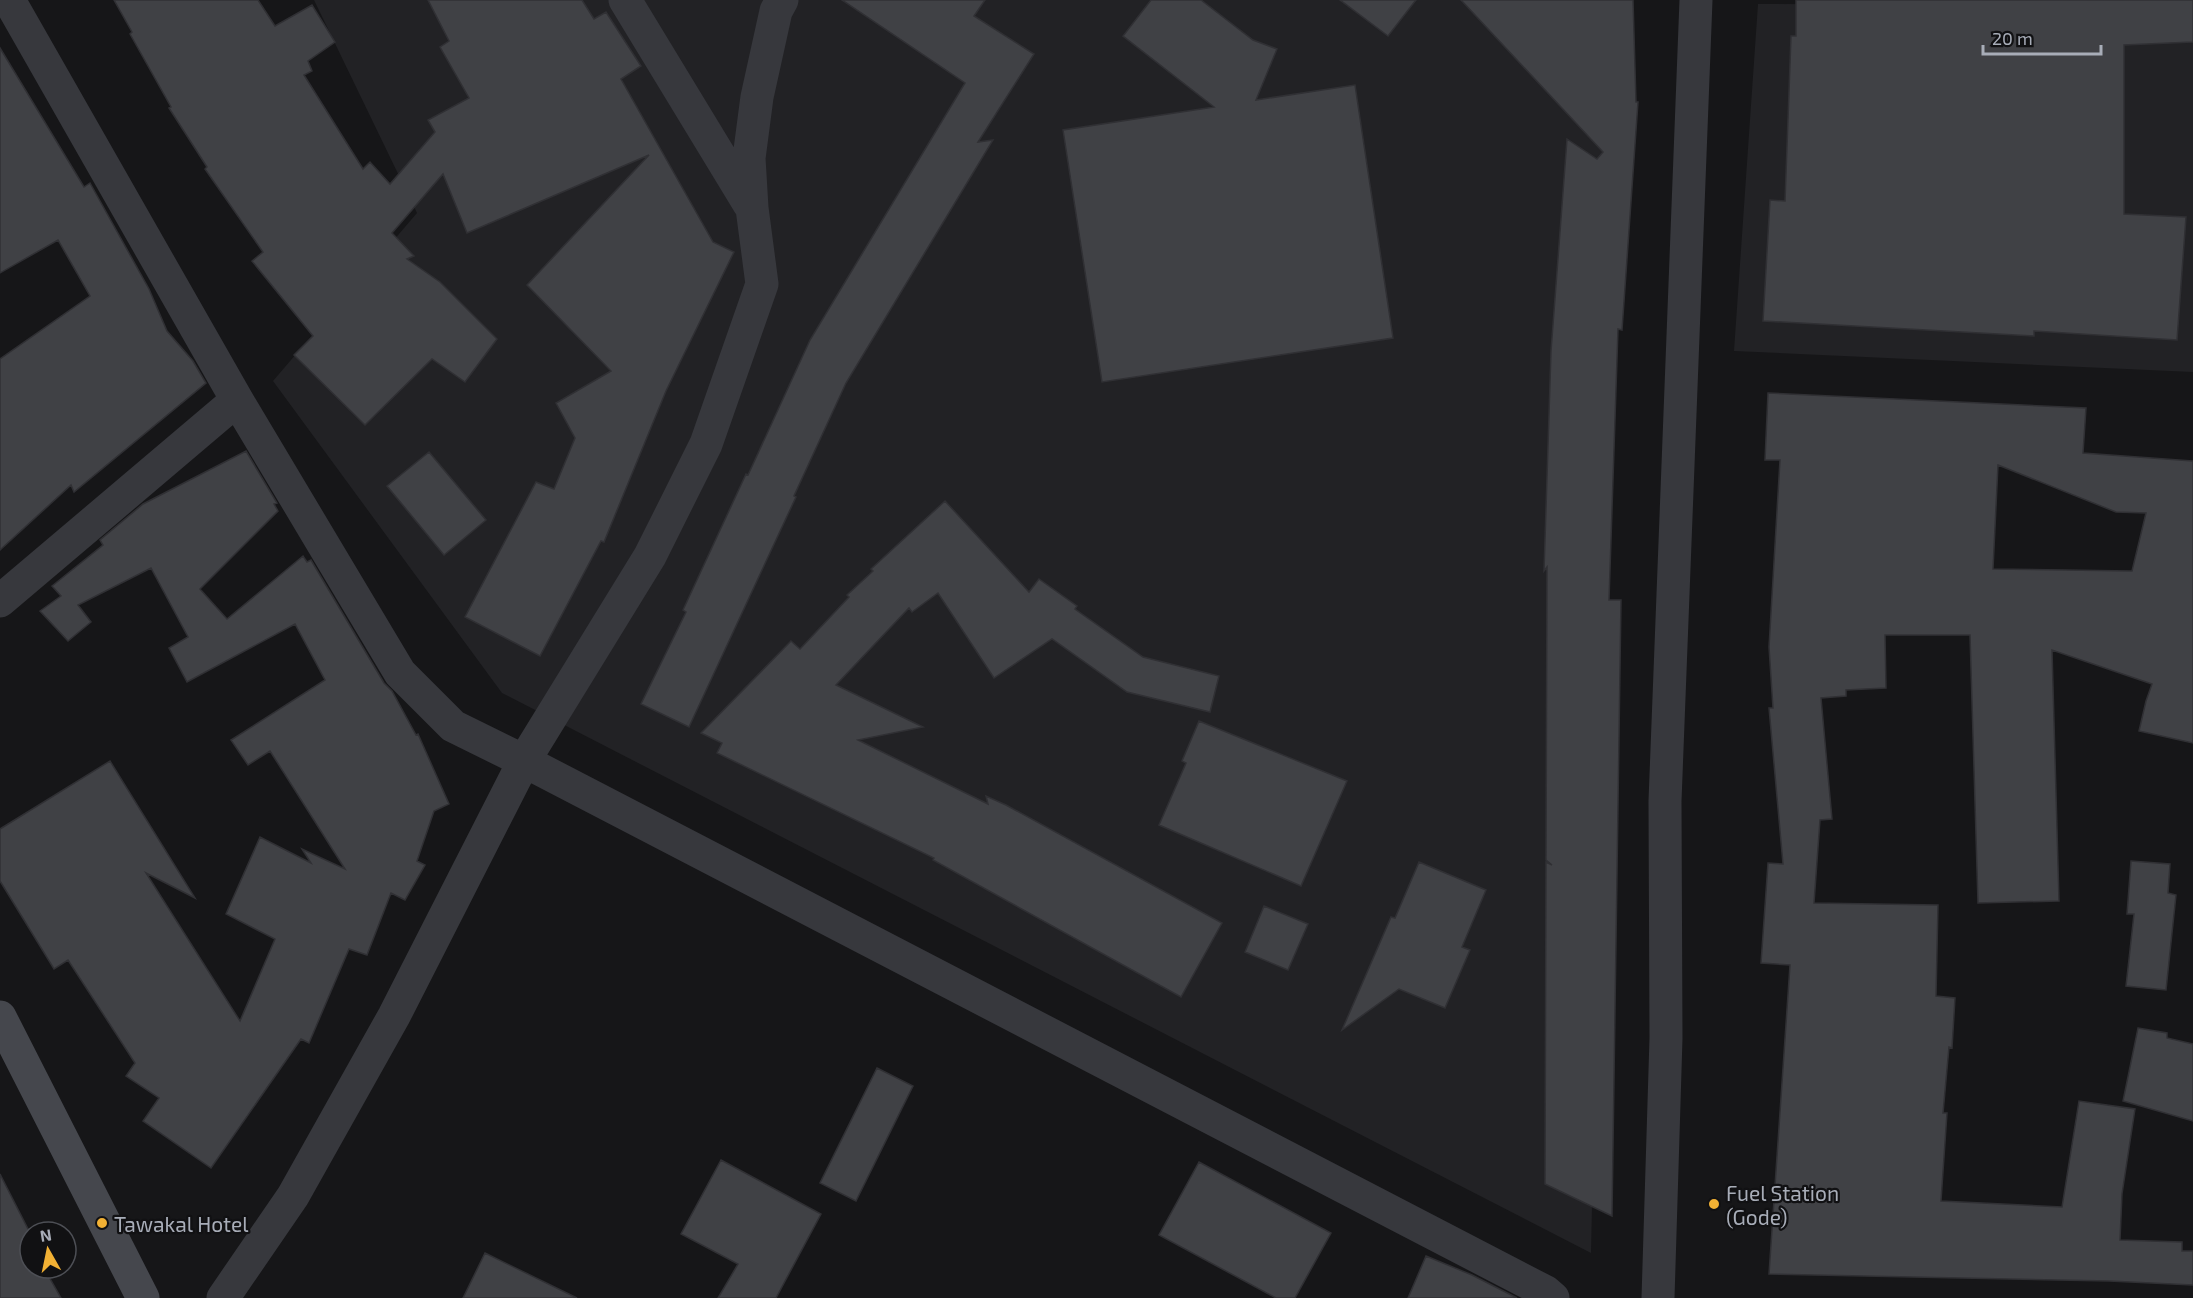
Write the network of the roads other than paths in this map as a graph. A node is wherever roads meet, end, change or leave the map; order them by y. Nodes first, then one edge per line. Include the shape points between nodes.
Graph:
1 (9, 0) edge
2 (626, 0) edge
3 (782, 0) edge
4 (1696, 0) edge
5 (752, 208) junction
6 (237, 400) junction
7 (0, 601) edge
8 (524, 761) junction
9 (0, 1017) edge
10 (1548, 1296) edge
11 (143, 1298) edge
12 (223, 1298) edge
13 (1658, 1298) edge

1 - 6 street
2 - 5 street
3 - 5 street via 776,10 757,97 749,158
4 - 13 street via 1665,801 1666,1038
5 - 8 street via 762,284 706,444 650,556
6 - 7 street
6 - 8 street via 400,673 453,726
8 - 10 street
8 - 12 street via 394,1016 293,1196
9 - 11 main road

